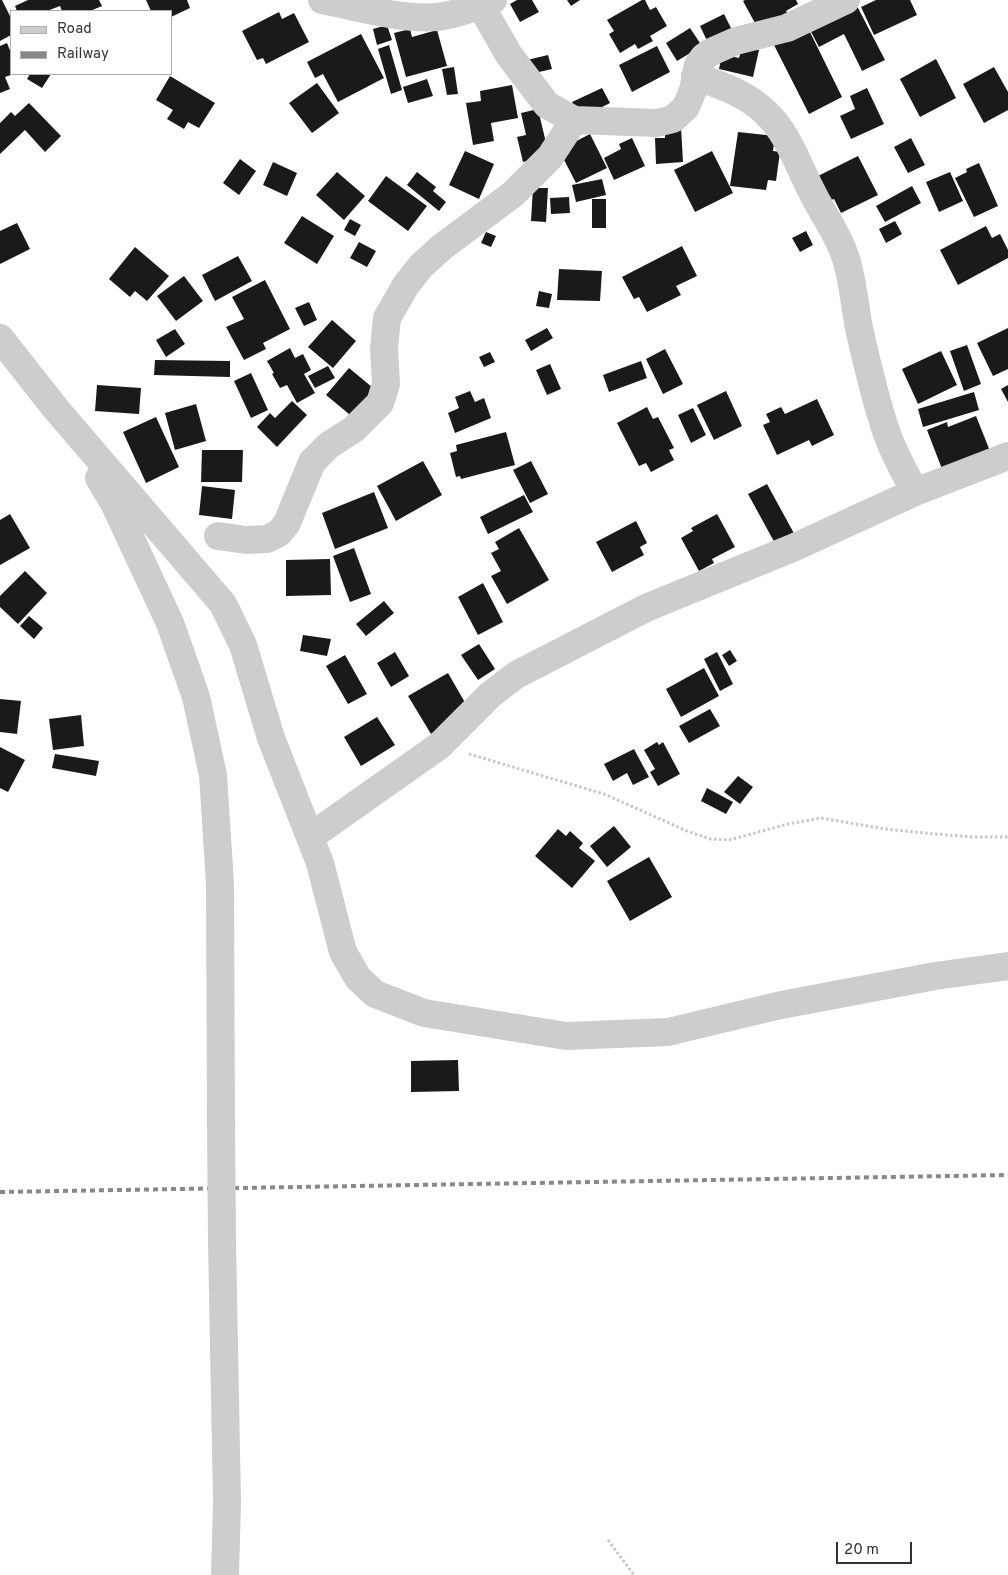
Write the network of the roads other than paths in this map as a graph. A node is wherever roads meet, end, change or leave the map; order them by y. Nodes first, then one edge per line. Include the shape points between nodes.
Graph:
1 (322, 0) edge
2 (846, 0) edge
3 (487, 3) edge
4 (695, 76) junction
5 (574, 120) junction
6 (0, 338) edge
7 (56, 409) junction
8 (1008, 456) edge
9 (915, 492) junction
10 (218, 536) dead end
11 (310, 837) junction
12 (1008, 966) edge
13 (225, 1575) edge

1 - 3 street via 401,16 438,17
2 - 4 street via 787,28 736,41 712,52 698,65
3 - 5 street via 509,55 531,86 547,104
4 - 5 street via 686,107 673,119 657,123
4 - 9 street via 730,89 755,104 778,127 795,154 844,254 870,380 887,435
5 - 10 street via 538,170 513,194 442,247 406,285 387,318 384,350 386,384 380,403 354,429 329,445 312,462 288,523 279,533 266,539
6 - 7 street
7 - 11 street via 223,604 243,645 271,738
7 - 13 street, bridge via 114,503 170,623 198,706 213,774 220,884 227,1502
8 - 9 street
9 - 11 street via 795,547 646,608 516,675 490,695 439,746
11 - 12 street via 343,952 358,978 375,994 424,1013 566,1036 668,1032 790,1003

